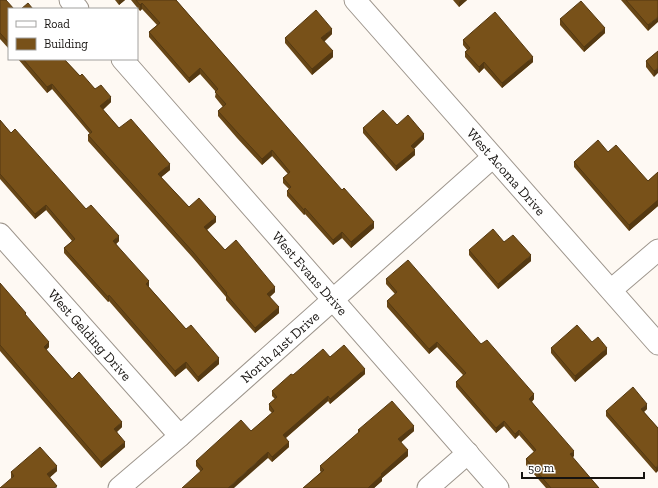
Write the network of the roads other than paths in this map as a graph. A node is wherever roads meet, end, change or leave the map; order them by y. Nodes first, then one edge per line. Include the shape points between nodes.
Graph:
1 (70, 0) edge
2 (355, 0) edge
3 (77, 8) edge
4 (123, 60) edge
5 (493, 157) junction
6 (0, 234) edge
7 (658, 250) edge
8 (611, 290) junction
9 (333, 299) junction
10 (658, 344) edge
11 (180, 436) junction
12 (468, 453) junction
13 (119, 488) edge
14 (428, 488) edge
15 (498, 488) edge

1 - 3 street
2 - 5 street, West Acoma Drive
4 - 9 street, West Evans Drive
5 - 8 street, West Acoma Drive
5 - 9 street, North 41st Drive
6 - 11 street, West Gelding Drive
7 - 8 street
8 - 10 street, West Acoma Drive
9 - 11 street, North 41st Drive
9 - 12 street, West Evans Drive
11 - 13 street, North 41st Drive
12 - 14 street
12 - 15 street, West Evans Drive

